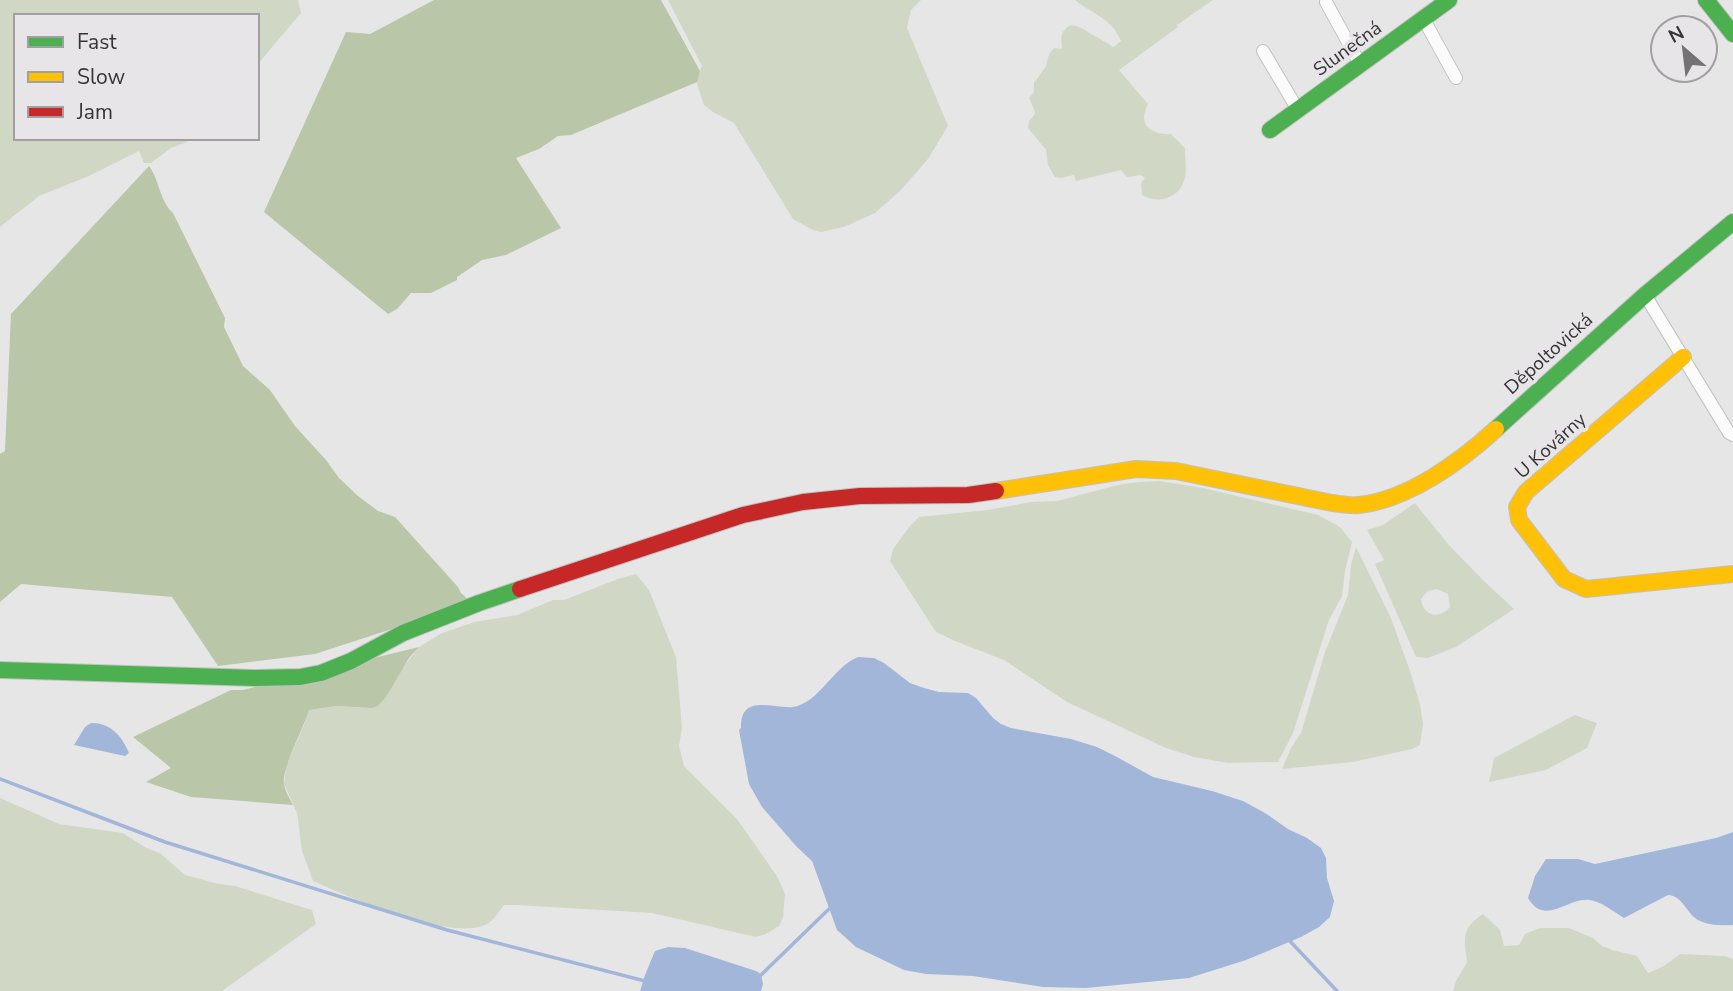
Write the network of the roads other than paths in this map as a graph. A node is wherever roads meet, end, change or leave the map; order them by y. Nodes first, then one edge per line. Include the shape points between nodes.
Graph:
1 (1448, 0) edge
2 (1706, 0) edge
3 (1326, 2) dead end
4 (1423, 18) junction
5 (1733, 34) edge
6 (1263, 51) dead end
7 (1360, 64) junction
8 (1456, 78) dead end
9 (1298, 110) junction
10 (1270, 130) dead end
11 (1733, 222) edge
12 (1645, 295) junction
13 (1683, 357) junction
14 (1733, 435) edge
15 (1733, 574) edge
16 (0, 670) edge

1 - 4 street, Slunečná
2 - 5 street
3 - 7 street
4 - 7 street, Slunečná
4 - 8 street
6 - 9 street
7 - 9 street, Slunečná
9 - 10 street, Slunečná
11 - 12 street, Děpoltovická
12 - 13 street
12 - 16 street, Děpoltovická via 1487,437 1433,477 1382,500 1358,505 1332,503 1176,471 1136,469 968,495 814,501 743,516 479,603 321,673 255,678
13 - 14 street
13 - 15 street, U Kovárny via 1526,492 1517,507 1520,520 1564,579 1586,589

